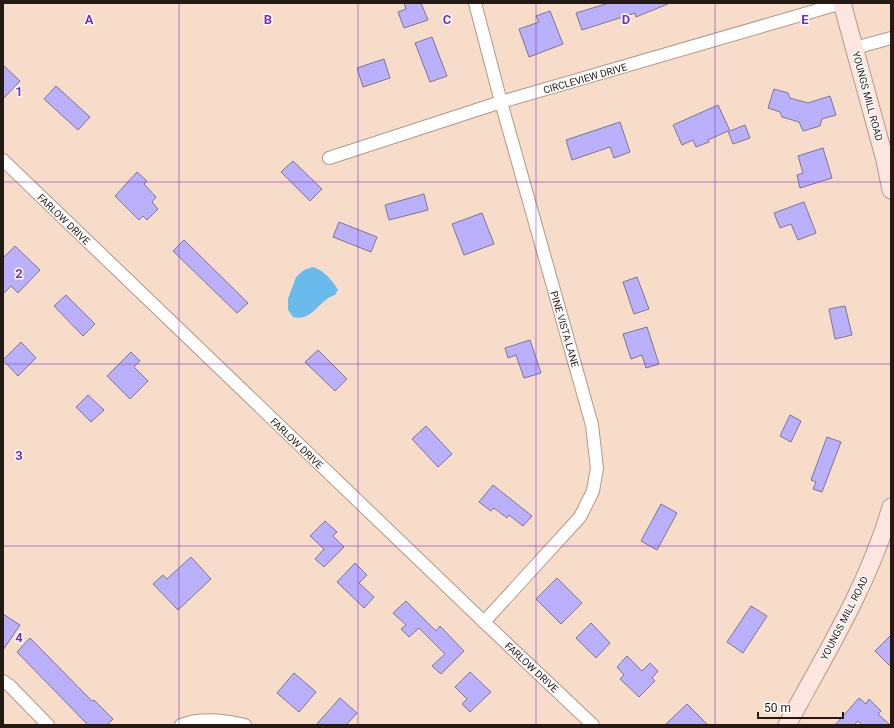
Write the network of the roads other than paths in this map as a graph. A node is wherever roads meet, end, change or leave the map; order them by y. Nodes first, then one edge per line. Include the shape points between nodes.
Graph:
1 (475, 3) edge
2 (842, 3) edge
3 (891, 38) edge
4 (854, 48) junction
5 (501, 102) junction
6 (329, 158) dead end
7 (3, 160) edge
8 (891, 190) edge
9 (891, 507) edge
10 (484, 622) junction
11 (3, 681) edge
12 (48, 725) edge
13 (181, 725) edge
14 (245, 725) edge
15 (593, 725) edge
16 (787, 725) edge

1 - 5 street, PINE VISTA LANE
2 - 4 street, YOUNGS MILL ROAD
2 - 5 street, CIRCLEVIEW DRIVE
3 - 4 street
4 - 8 street, YOUNGS MILL ROAD
5 - 6 street, CIRCLEVIEW DRIVE
5 - 10 street, PINE VISTA LANE via 592,425 597,468 593,491 580,517
7 - 10 street, FARLOW DRIVE
9 - 16 street, YOUNGS MILL ROAD via 850,608
10 - 15 street, FARLOW DRIVE
11 - 12 street
13 - 14 street via 220,720

